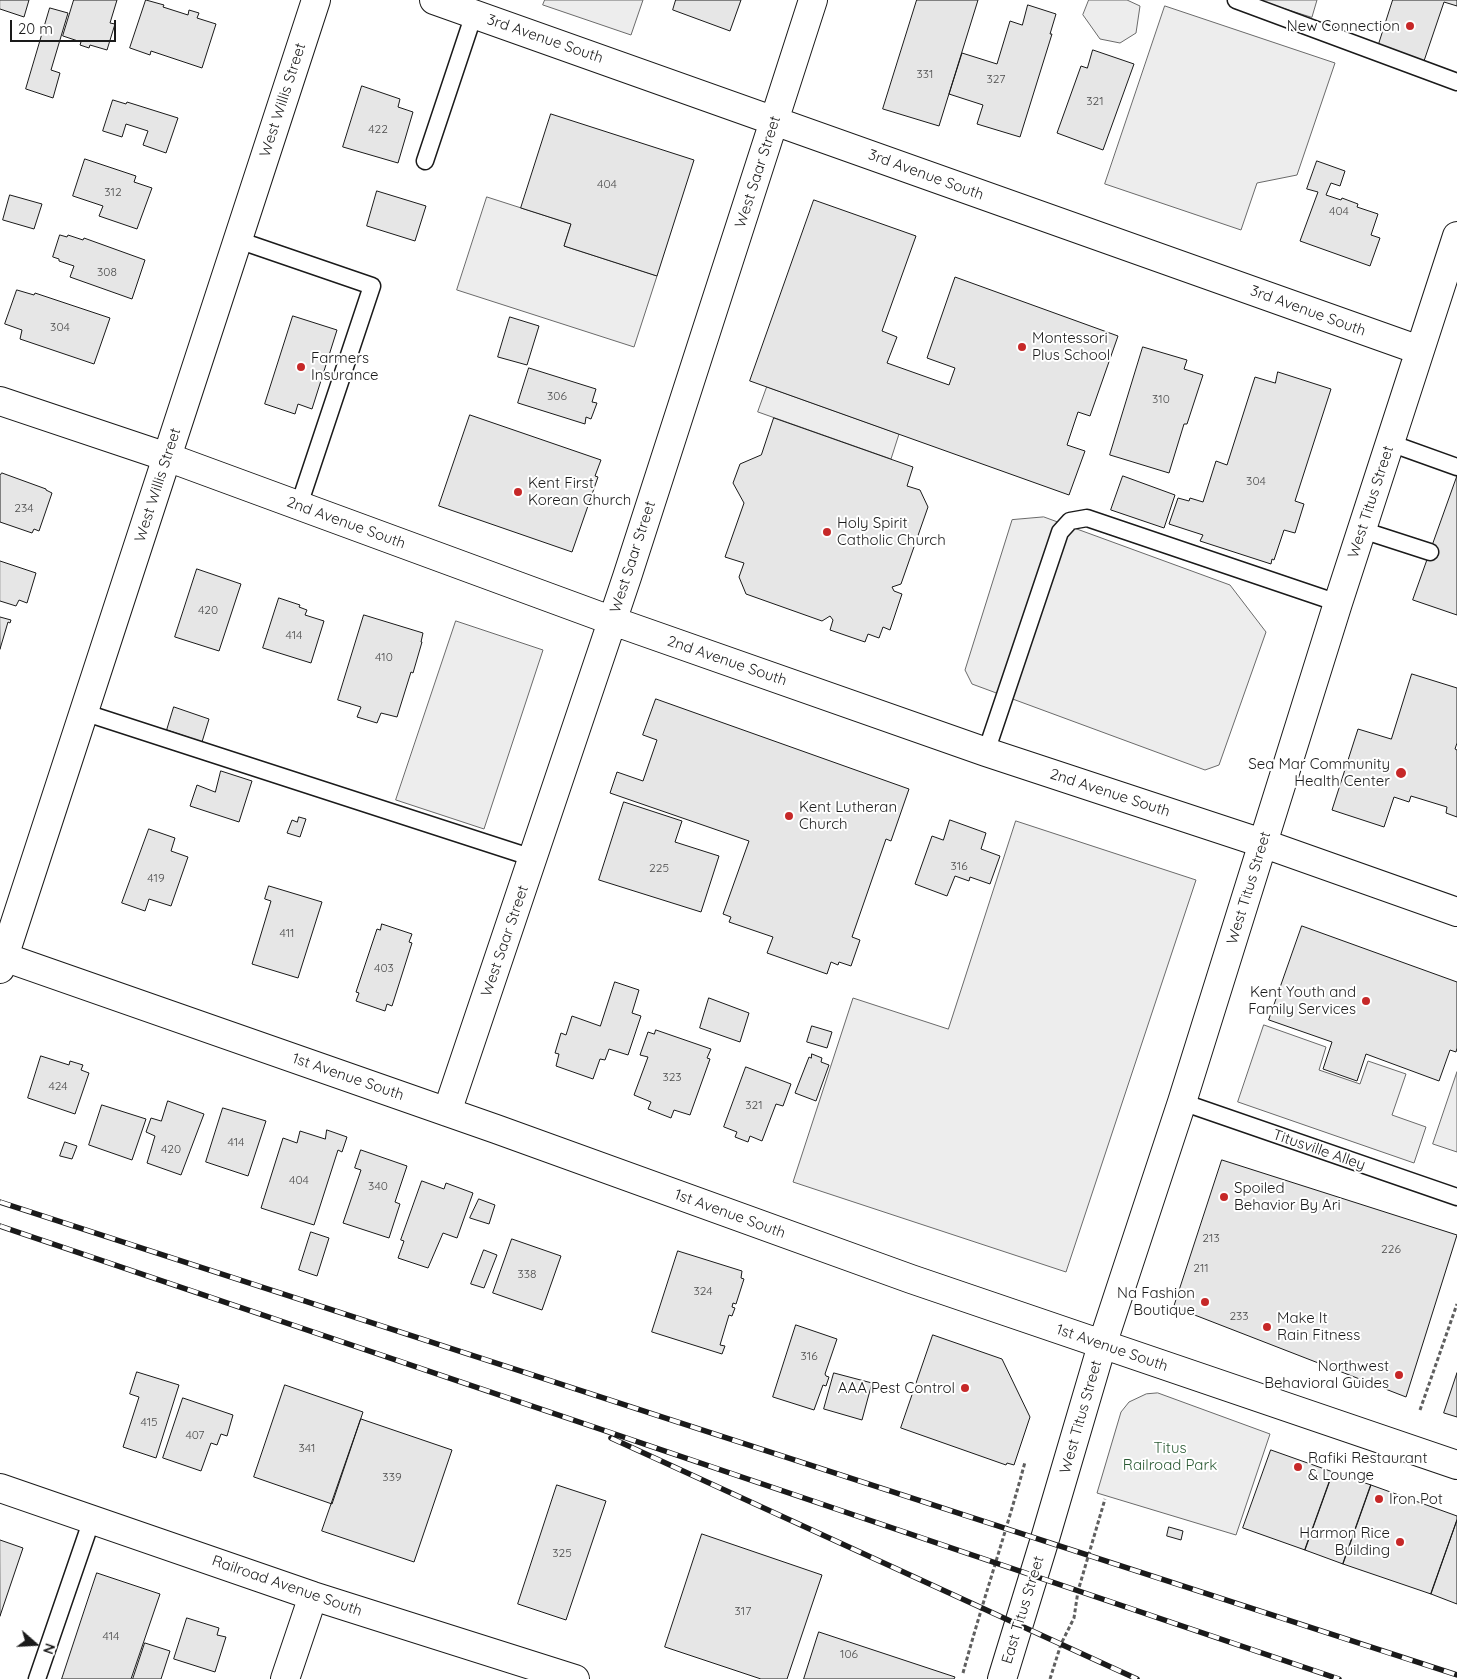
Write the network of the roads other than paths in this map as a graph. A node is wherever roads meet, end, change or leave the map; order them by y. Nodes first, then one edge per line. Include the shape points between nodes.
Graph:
1 (316, 0) edge
2 (434, 0) edge
3 (813, 0) edge
4 (1236, 0) edge
5 (474, 14) junction
6 (1457, 82) edge
7 (775, 121) junction
8 (425, 161) dead end
9 (1457, 236) edge
10 (238, 240) junction
11 (1419, 350) junction
12 (0, 401) edge
13 (1390, 443) junction
14 (167, 457) junction
15 (1457, 467) edge
16 (299, 505) junction
17 (1362, 530) junction
18 (1430, 552) dead end
19 (1338, 603) junction
20 (613, 621) junction
21 (83, 712) junction
22 (986, 752) junction
23 (1262, 844) junction
24 (533, 858) junction
25 (1457, 912) edge
26 (2, 963) edge
27 (1182, 1102) junction
28 (447, 1112) junction
29 (1457, 1197) edge
30 (1102, 1345) junction
31 (1457, 1465) edge
32 (0, 1488) edge
33 (92, 1519) junction
34 (1044, 1542) joint
35 (313, 1596) junction
36 (37, 1679) edge
37 (285, 1679) edge
38 (575, 1679) edge
39 (1002, 1679) edge

1 - 10 street, West Willis Street
2 - 5 street, 3rd Avenue South
3 - 7 street, West Saar Street
4 - 6 lane
5 - 7 street, 3rd Avenue South
5 - 8 lane
7 - 11 street, 3rd Avenue South
7 - 20 street, West Saar Street
9 - 11 street, West Titus Street
10 - 14 street, West Willis Street
10 - 16 lane via 372,286
11 - 13 street, West Titus Street
12 - 14 street, 2nd Avenue South
13 - 15 lane
13 - 17 street, West Titus Street
14 - 16 street, 2nd Avenue South
14 - 21 street, West Willis Street
16 - 20 street, 2nd Avenue South
17 - 18 lane
17 - 19 street, West Titus Street
19 - 22 lane via 1087,518 1070,521 1060,532
19 - 23 street, West Titus Street
20 - 22 street, 2nd Avenue South
20 - 24 street, West Saar Street
21 - 24 lane
21 - 26 street, West Willis Street
22 - 23 street, 2nd Avenue South
23 - 25 street, 2nd Avenue South
23 - 27 street, West Titus Street
24 - 28 street, West Saar Street
26 - 28 street, 1st Avenue South
27 - 29 lane, Titusville Alley
27 - 30 street, West Titus Street
28 - 30 street, 1st Avenue South
30 - 31 street, 1st Avenue South
30 - 34 street, West Titus Street
32 - 33 street, Railroad Avenue South
33 - 35 street, Railroad Avenue South
33 - 36 lane
34 - 39 street, East Titus Street
35 - 37 street
35 - 38 street, Railroad Avenue South

